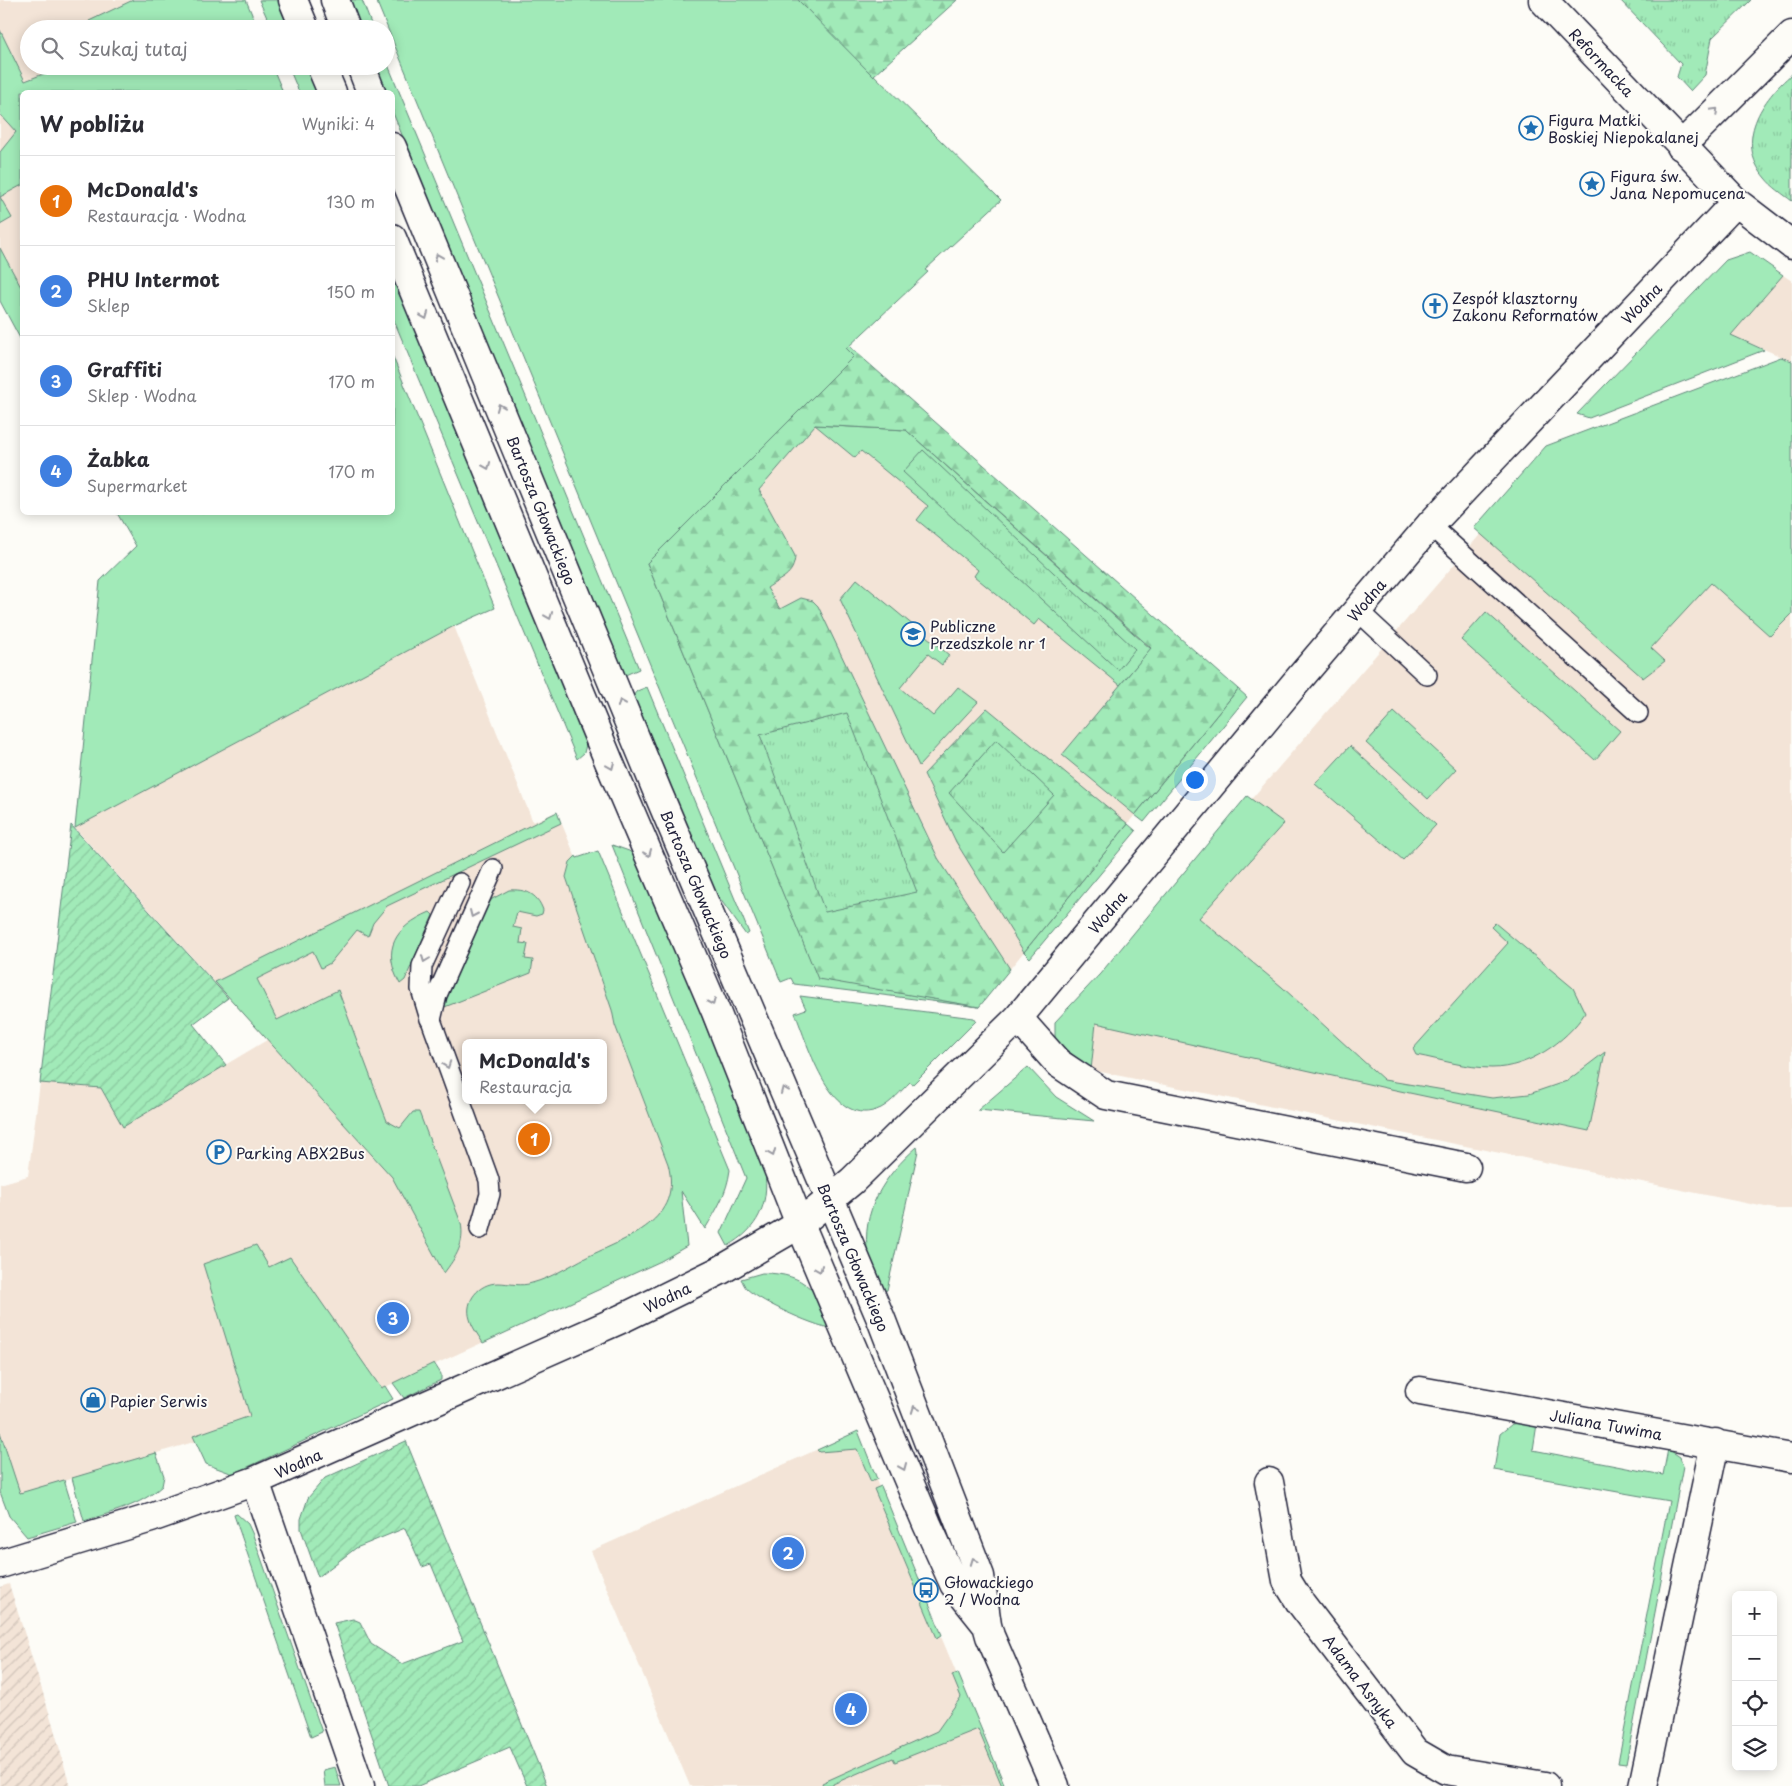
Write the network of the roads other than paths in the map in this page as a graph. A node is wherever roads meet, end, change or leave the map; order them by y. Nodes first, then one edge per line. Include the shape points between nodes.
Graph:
1 (293, 0) edge
2 (335, 0) edge
3 (1543, 0) edge
4 (301, 20) edge
5 (343, 20) edge
6 (1792, 35) edge
7 (324, 75) edge
8 (364, 75) edge
9 (331, 90) edge
10 (370, 90) edge
11 (1681, 146) junction
12 (395, 154) edge
13 (1736, 202) junction
14 (395, 245) edge
15 (1792, 245) edge
16 (1430, 525) junction
17 (1357, 610) junction
18 (1427, 675) dead end
19 (1638, 713) dead end
20 (493, 869) dead end
21 (460, 883) dead end
22 (1018, 1018) junction
23 (431, 1020) junction
24 (1466, 1167) dead end
25 (830, 1200) junction
26 (800, 1224) junction
27 (480, 1229) dead end
28 (1420, 1391) dead end
29 (1715, 1444) junction
30 (1792, 1458) edge
31 (255, 1482) junction
32 (1270, 1482) dead end
33 (0, 1564) edge
34 (987, 1625) junction
35 (360, 1786) edge
36 (1055, 1786) edge
37 (1545, 1786) edge
38 (1643, 1786) edge

1 - 4 street
2 - 5 street
3 - 11 street, Reformacka
11 -> 6 street
7 - 9 street
8 - 10 street
11 - 13 street, Reformacka
25 -> 12 street, Bartosza Głowackiego via 658,794
13 - 15 street, Reformacka
13 - 16 street, Wodna
14 -> 26 street, Bartosza Głowackiego via 716,1012
16 - 17 street, Wodna
16 - 19 lane
17 - 18 lane
17 - 22 street, Wodna
20 -> 23 lane via 444,979
21 -> 23 lane via 422,966 421,988
22 - 24 street via 1058,1063 1106,1096
22 - 25 street, Wodna
23 -> 27 lane via 489,1180 490,1194
25 - 26 street, Wodna
34 -> 25 street, Bartosza Głowackiego via 980,1576 881,1319
26 - 31 street, Wodna via 721,1270 621,1319
26 -> 34 street, Bartosza Głowackiego via 954,1584
28 - 29 street, Juliana Tuwima
29 - 30 street, Juliana Tuwima
29 - 38 street
31 - 33 street, Wodna
31 - 35 street, Wodna
32 - 37 street, Adama Asnyka via 1287,1580 1300,1602 1415,1752 1446,1770
34 - 36 street, Bartosza Głowackiego

